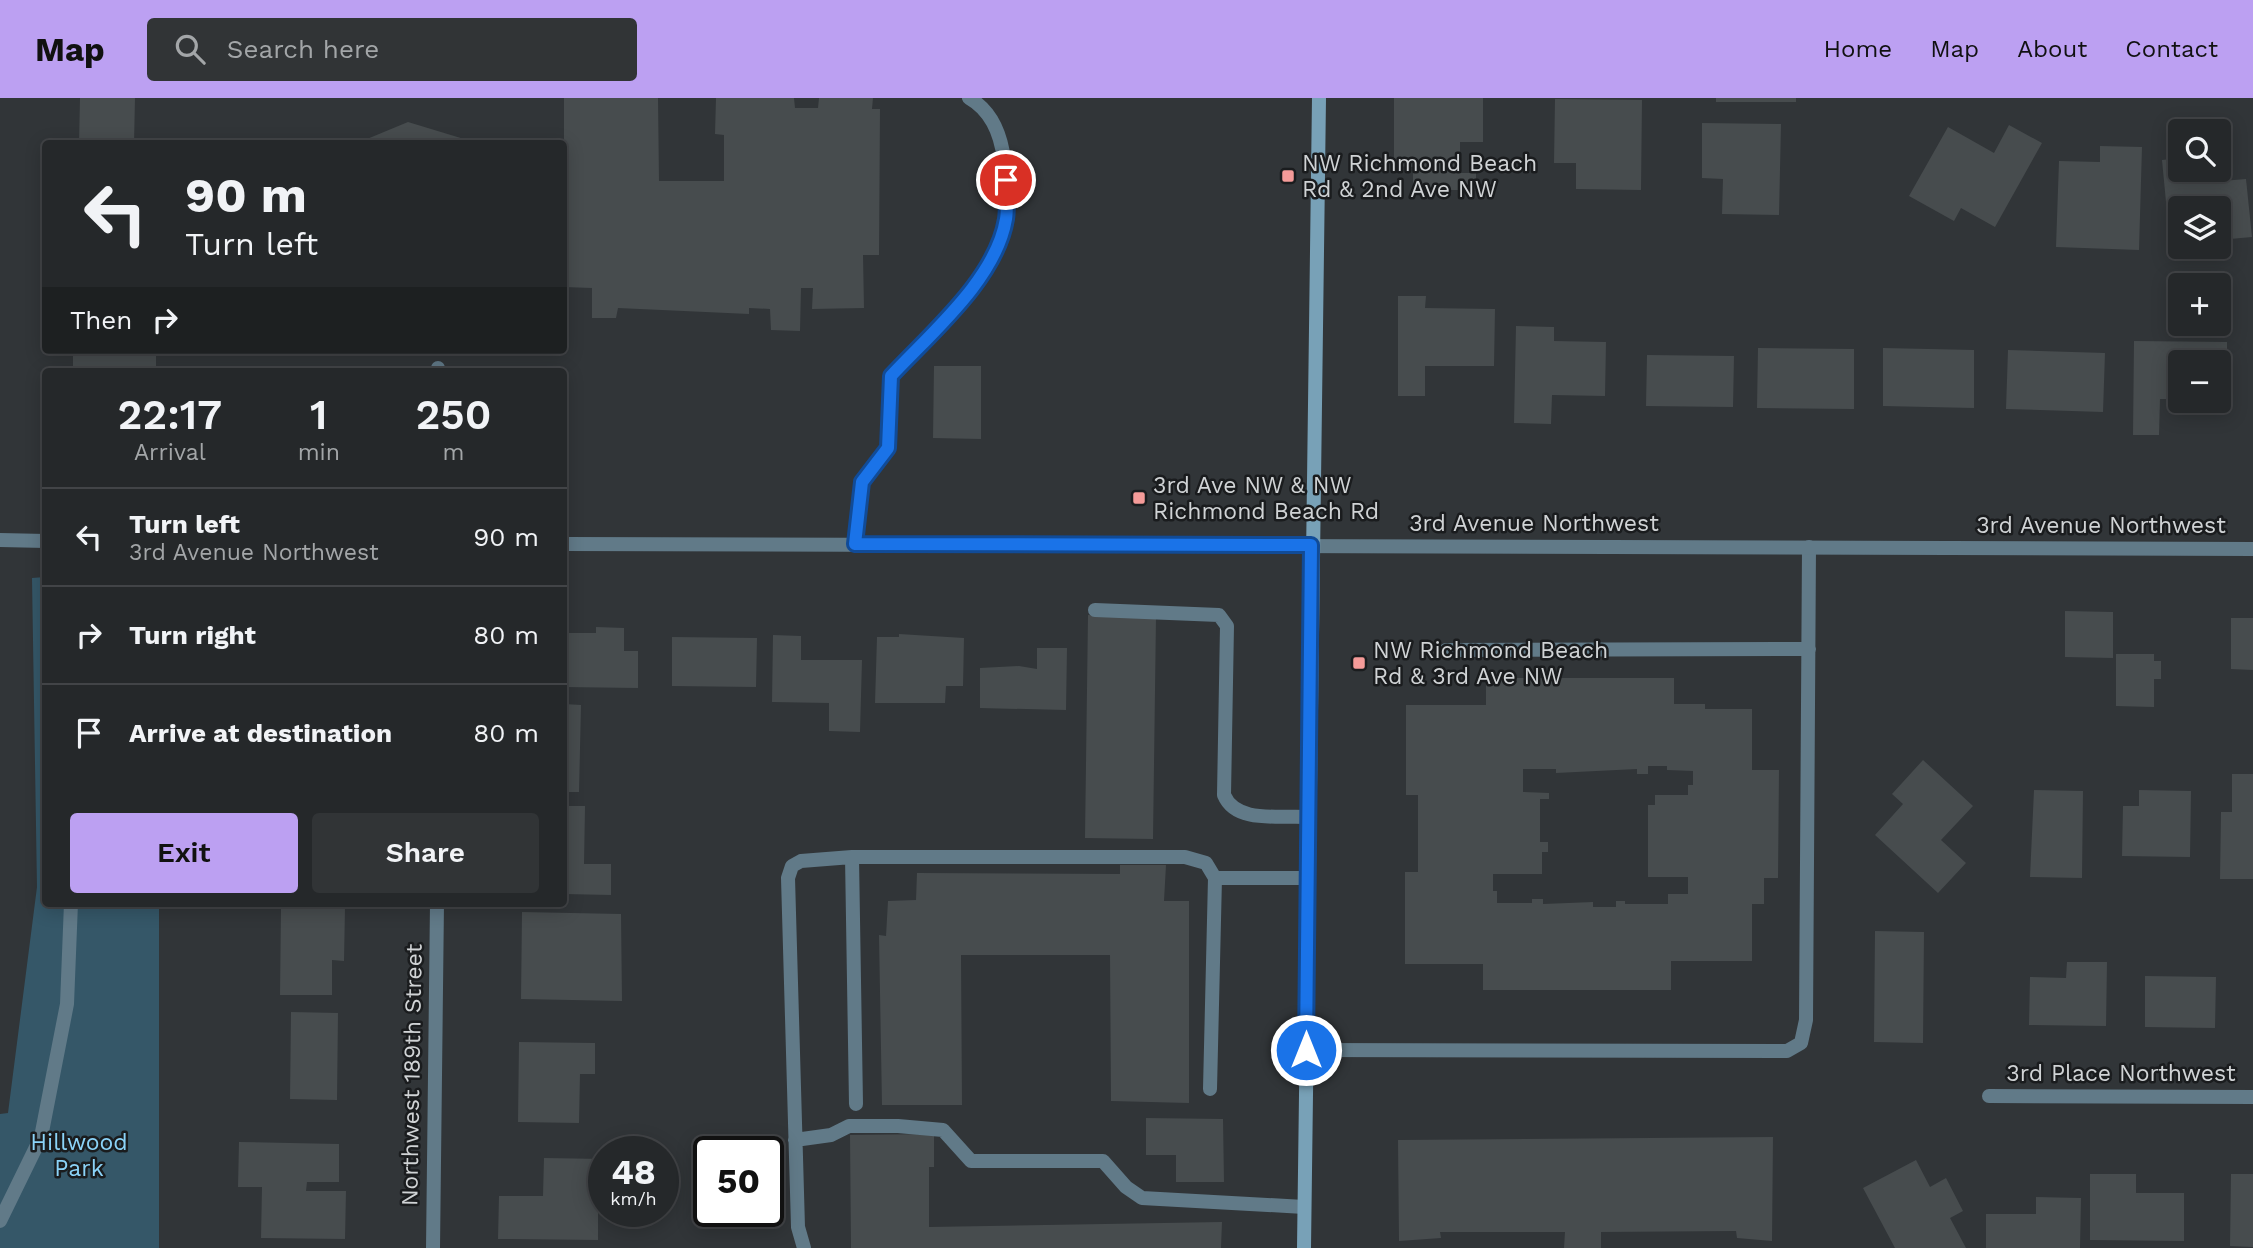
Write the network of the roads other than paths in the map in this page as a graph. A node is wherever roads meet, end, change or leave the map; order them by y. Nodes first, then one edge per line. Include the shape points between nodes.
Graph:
1 (969, 98) edge
2 (1319, 98) edge
3 (0, 540) edge
4 (42, 541) edge
5 (567, 544) edge
6 (855, 544) junction
7 (1311, 545) junction
8 (1809, 547) junction
9 (2253, 549) edge
10 (1095, 610) dead end
11 (1809, 649) junction
12 (1446, 650) dead end
13 (1308, 817) junction
14 (852, 857) junction
15 (1215, 878) junction
16 (1307, 878) junction
17 (71, 907) edge
18 (437, 907) edge
19 (1306, 1050) junction
20 (1210, 1089) dead end
21 (1989, 1096) dead end
22 (2253, 1097) edge
23 (856, 1104) dead end
24 (795, 1140) junction
25 (1304, 1207) junction
26 (0, 1221) edge
27 (433, 1248) edge
28 (804, 1248) edge
29 (1304, 1248) edge

1 - 6 street via 994,122 1003,148 1006,219 993,256 964,299 891,376 888,448 862,482
2 - 7 main road
3 - 4 street
5 - 6 street, 3rd Avenue Northwest
6 - 7 street, 3rd Avenue Northwest
7 - 8 street, 3rd Avenue Northwest
7 - 13 main road
8 - 9 street, 3rd Avenue Northwest
8 - 11 street
10 - 13 street via 1219,615 1227,626 1224,795 1228,806 1240,813
11 - 12 street
11 - 19 street via 1806,1020 1801,1042 1787,1051
13 - 16 main road
14 - 15 street via 1185,857 1206,863
14 - 23 street
14 - 24 street via 802,861 792,866 788,878
15 - 16 street
15 - 20 street
16 - 19 main road
17 - 26 street via 67,1004 41,1137
18 - 27 street, Northwest 189th Street
19 - 25 main road
21 - 22 street, 3rd Place Northwest
24 - 25 street via 831,1135 849,1126 943,1130 971,1161 1103,1161 1142,1198
24 - 28 street via 798,1227
25 - 29 main road

